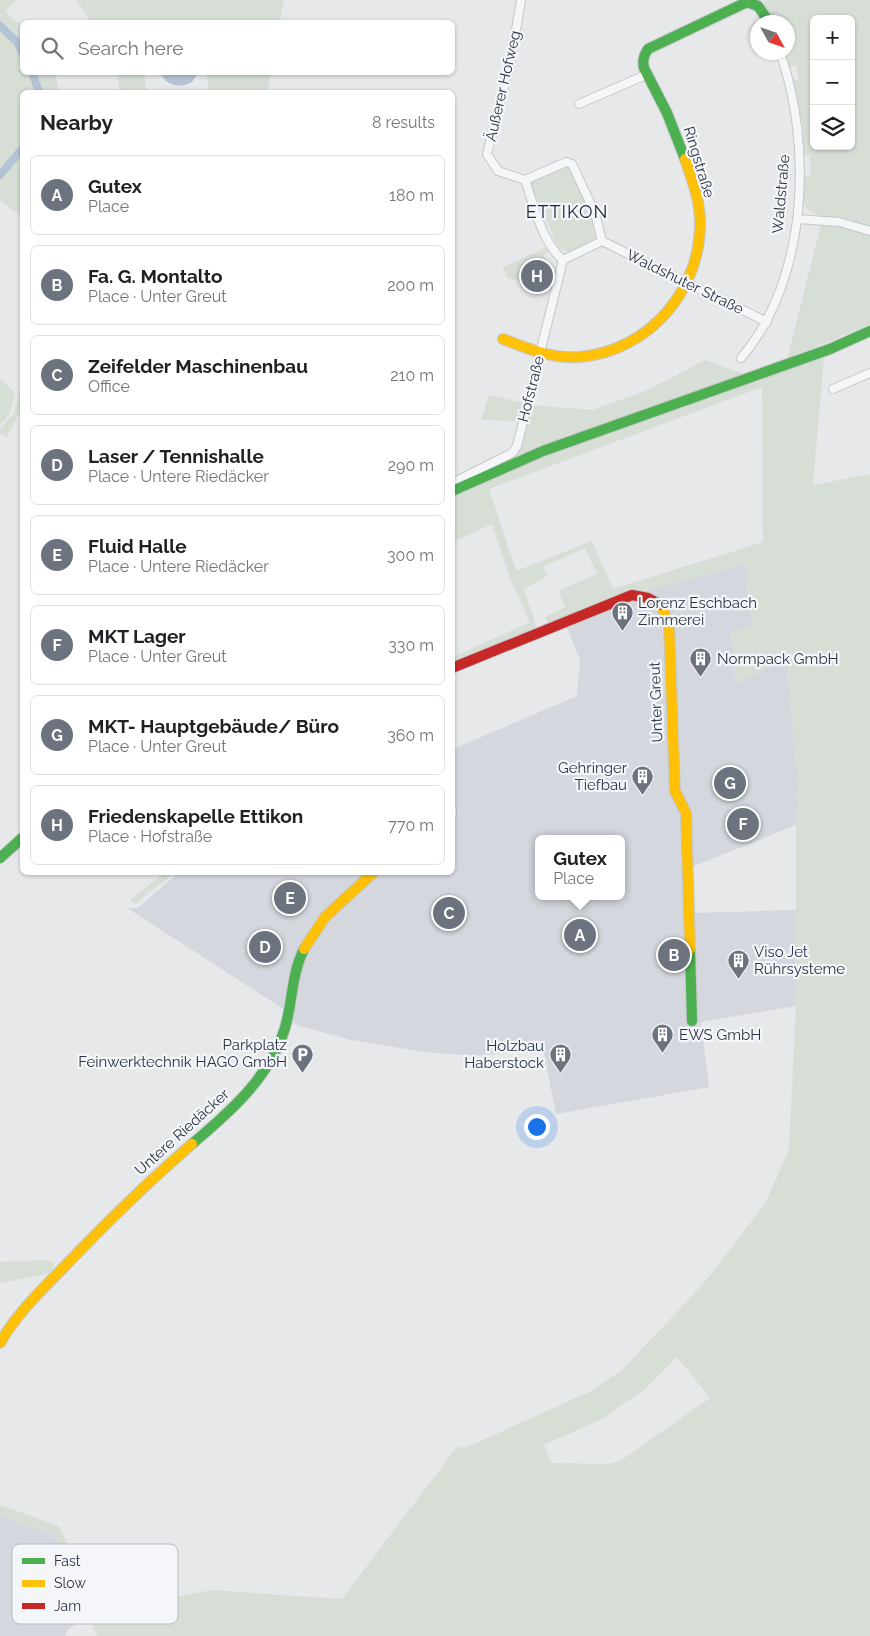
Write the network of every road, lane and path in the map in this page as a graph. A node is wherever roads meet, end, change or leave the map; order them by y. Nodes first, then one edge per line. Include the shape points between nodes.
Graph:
1 (522, 0) edge
2 (764, 15) edge
3 (783, 60) edge
4 (648, 74) junction
5 (579, 104) dead end
6 (525, 180) junction
7 (797, 218) junction
8 (870, 231) edge
9 (602, 241) junction
10 (563, 260) junction
11 (688, 283) junction
12 (767, 322) junction
13 (870, 331) edge
14 (503, 339) dead end
15 (540, 353) junction
16 (741, 358) dead end
17 (870, 374) edge
18 (833, 389) dead end
19 (455, 480) edge
20 (455, 490) edge
21 (455, 667) edge
22 (20, 840) edge
23 (0, 858) edge
24 (370, 875) edge
25 (692, 1021) dead end
26 (0, 1343) edge

1 - 6 street, Äußerer Hofweg via 511,60 487,154 498,171
2 - 4 street, Ringstraße via 758,6 748,2 648,49 643,64
3 - 7 street, Waldstraße via 792,89 800,150
4 - 5 street
4 - 11 street, Ringstraße via 669,119 693,185 700,220 699,248
6 - 9 street via 566,162 572,164 595,213
6 - 10 street via 545,234
7 - 8 street via 839,222
7 - 12 street, Waldstraße via 782,285
9 - 10 street
9 - 11 street, Waldshuter Straße
10 - 15 street, Hofstraße
11 - 12 street, Waldshuter Straße
11 - 15 street, Ringstraße via 666,315 630,345 586,356
12 - 16 street, Waldstraße
13 - 20 street via 830,349 543,452
14 - 15 street, Ringstraße
15 - 19 street, Hofstraße via 513,451
17 - 18 street
21 - 25 street, Unter Greut via 632,595 661,605 668,625 675,791 686,813
22 - 23 street
24 - 26 street, Untere Riedäcker via 341,899 306,941 294,976 280,1040 269,1063 242,1098 217,1125 140,1189 14,1320

